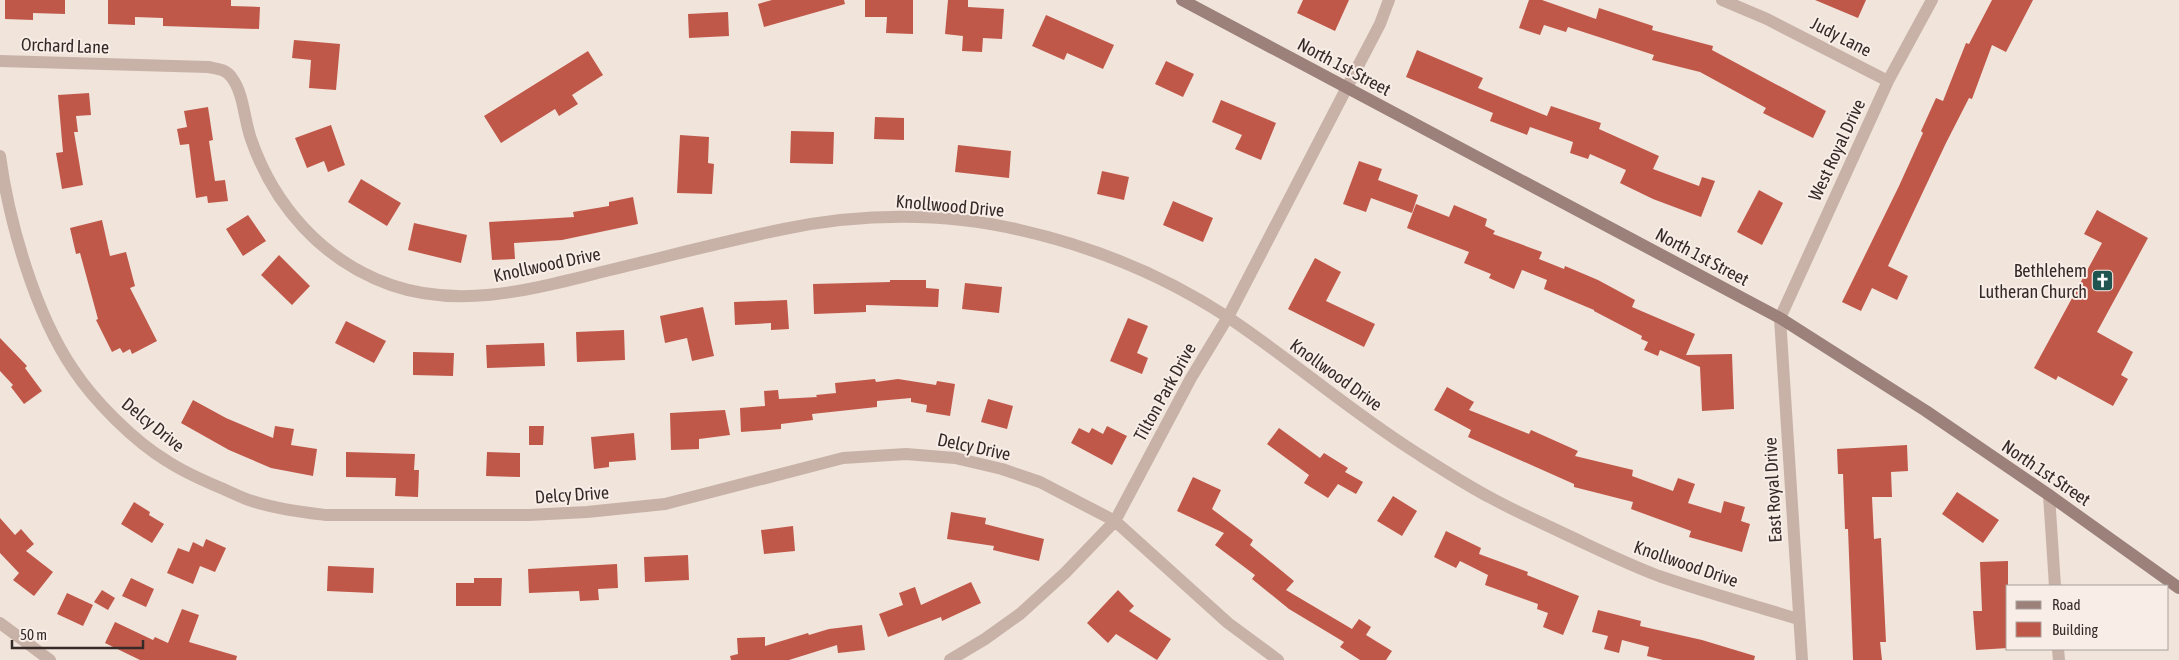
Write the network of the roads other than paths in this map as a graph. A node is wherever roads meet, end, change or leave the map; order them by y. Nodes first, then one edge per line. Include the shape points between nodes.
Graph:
1 (1182, 0) edge
2 (1389, 0) edge
3 (1722, 0) edge
4 (1932, 0) edge
5 (0, 61) edge
6 (128, 65) joint
7 (1888, 81) junction
8 (1346, 88) junction
9 (0, 156) edge
10 (1228, 317) junction
11 (1780, 318) junction
12 (2049, 495) junction
13 (1115, 521) junction
14 (2054, 585) edge
15 (2179, 588) edge
16 (1798, 619) junction
17 (0, 623) edge
18 (50, 660) edge
19 (951, 660) edge
20 (1278, 660) edge
21 (1802, 660) edge

1 - 8 street, North 1st Street
2 - 8 street, Tilton Park Drive
3 - 7 street, Judy Lane via 1767,19
4 - 7 street, West Royal Drive
5 - 6 street, Orchard Lane
6 - 10 street, Knollwood Drive via 208,66 224,70 238,87 249,135 263,170 297,222 337,258 390,285 412,291 451,296 497,295 799,226 870,218 905,218 960,220 1016,229 1077,245 1139,267
7 - 11 street, West Royal Drive
8 - 10 street, Tilton Park Drive
8 - 11 street, North 1st Street
9 - 13 street, Delcy Drive via 28,272 72,368 110,414 165,460 252,501 326,515 528,516 587,512 665,504 843,458 906,454 955,458 1002,469 1040,482
10 - 13 street, Tilton Park Drive via 1191,378
10 - 16 street, Knollwood Drive via 1364,417 1493,500 1622,562
11 - 12 street, North 1st Street via 1926,411
11 - 16 street, East Royal Drive
12 - 14 street
12 - 15 street, North 1st Street
13 - 19 street, Tilton Park Drive via 1020,614
13 - 20 street, Delcy Drive via 1228,623
16 - 21 street, East Royal Drive
17 - 18 street

